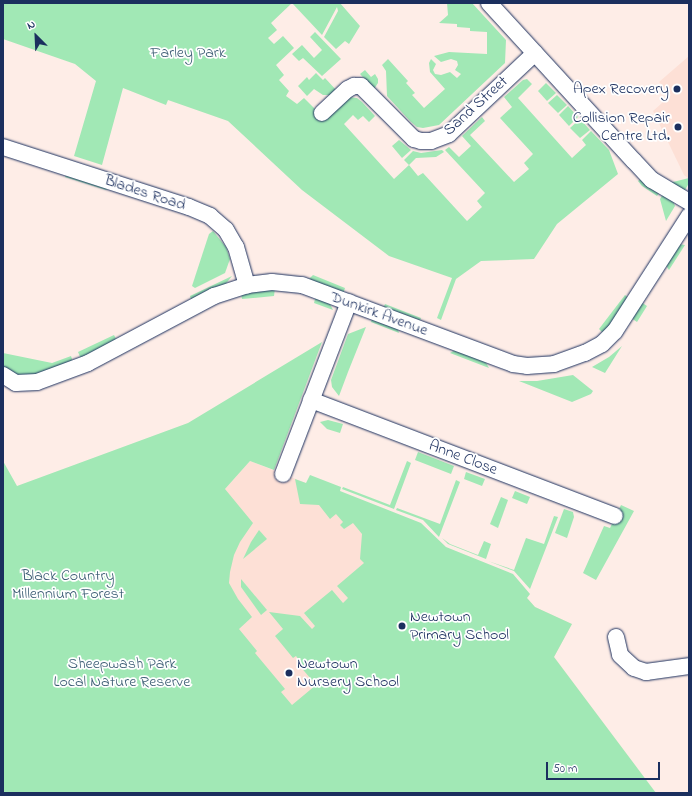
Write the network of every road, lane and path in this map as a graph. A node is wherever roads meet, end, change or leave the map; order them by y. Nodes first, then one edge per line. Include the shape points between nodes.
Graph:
1 (489, 3) edge
2 (535, 53) junction
3 (322, 114) dead end
4 (3, 147) edge
5 (689, 202) edge
6 (689, 216) edge
7 (247, 285) junction
8 (349, 302) junction
9 (10, 379) edge
10 (311, 400) junction
11 (283, 474) dead end
12 (615, 516) dead end
13 (616, 637) dead end
14 (689, 666) edge

1 - 2 street
2 - 3 street, Sand Street via 449,134 431,141 414,139 361,86 348,89
2 - 5 street via 643,171 672,193
4 - 7 street, Blades Road via 210,216 226,230 236,247
6 - 8 street, Dunkirk Avenue via 615,331 602,344 554,364 513,364
7 - 8 street, Dunkirk Avenue via 272,282 302,285
7 - 9 street, Dunkirk Avenue via 214,296 88,363 37,382
8 - 10 street
10 - 11 street
10 - 12 street, Anne Close
13 - 14 street via 620,654 634,668 646,672

